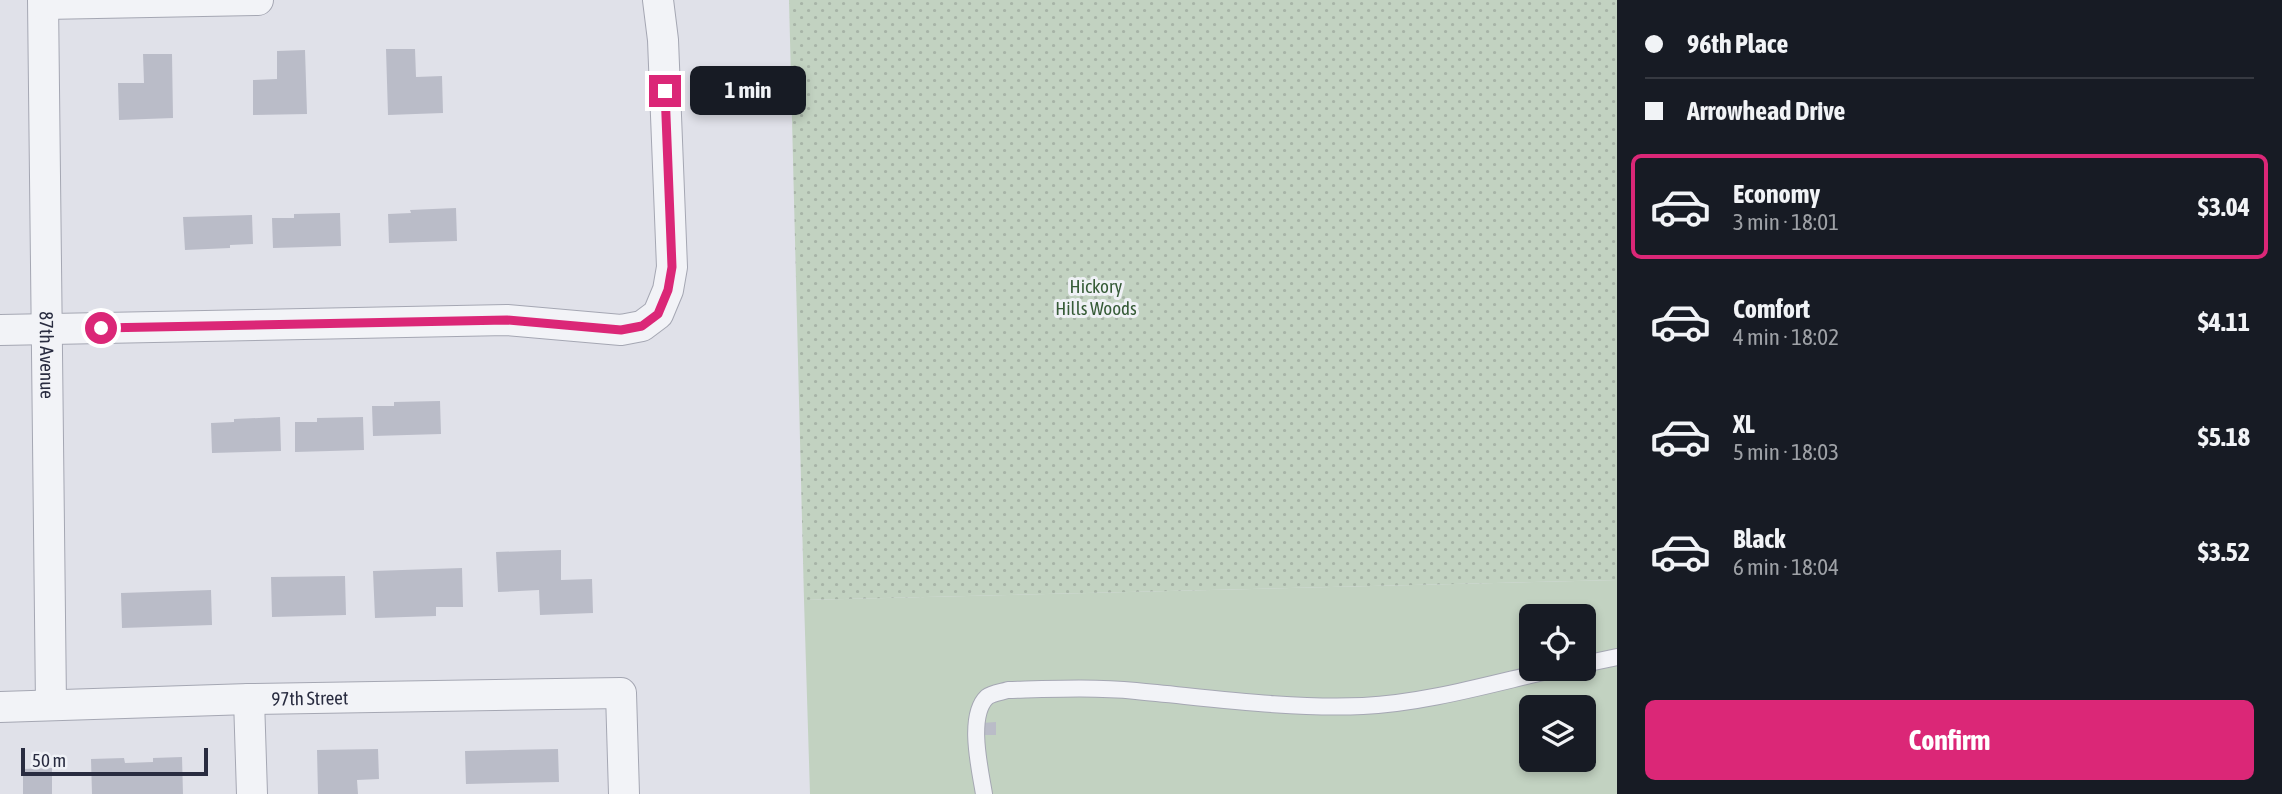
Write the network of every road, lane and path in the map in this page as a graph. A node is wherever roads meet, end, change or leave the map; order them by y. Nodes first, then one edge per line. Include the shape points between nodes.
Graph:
1 (258, 0) edge
2 (658, 0) edge
3 (44, 2) edge
4 (47, 329) junction
5 (0, 330) edge
6 (1617, 657) edge
7 (1596, 661) edge
8 (1519, 677) edge
9 (249, 699) junction
10 (51, 705) junction
11 (0, 707) edge
12 (252, 794) edge
13 (624, 794) edge
14 (984, 794) edge

1 - 3 street
2 - 4 street via 672,267 658,314 642,326 621,330 507,320
3 - 4 street, 87th Avenue
4 - 5 street
4 - 10 street, 87th Avenue
6 - 7 lane
8 - 14 lane via 1364,706 1134,691 1008,690 989,695 977,712
9 - 10 street, 97th Street
9 - 12 street
9 - 13 street, 97th Street via 621,693
10 - 11 street, 97th Street

